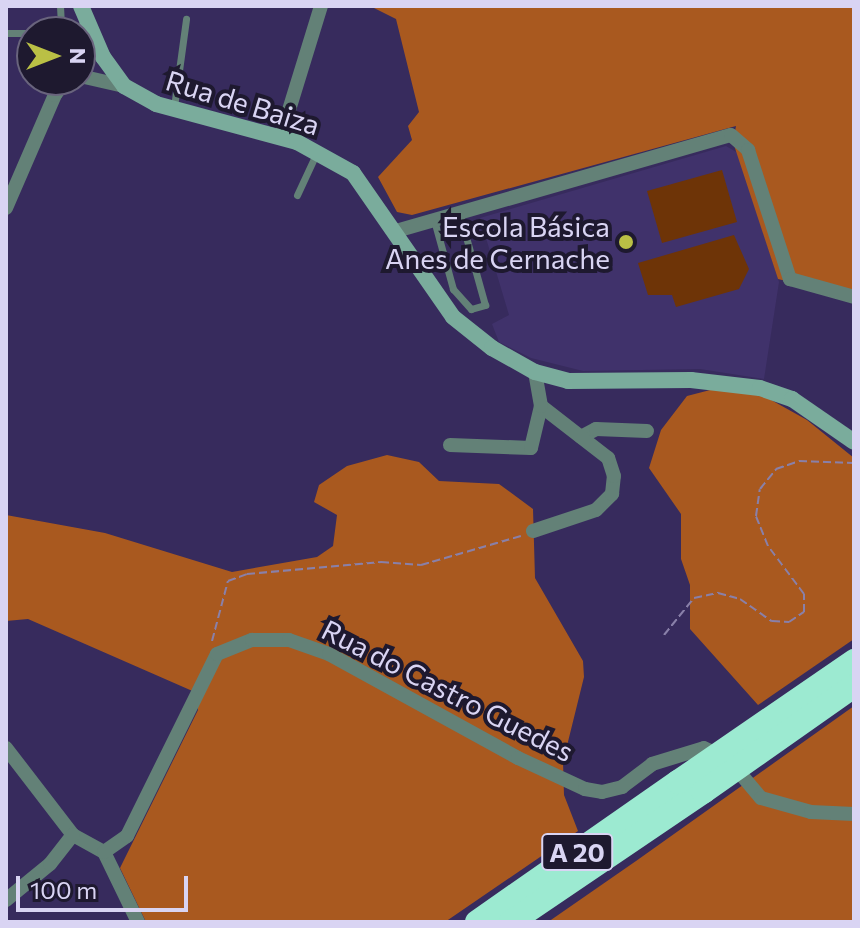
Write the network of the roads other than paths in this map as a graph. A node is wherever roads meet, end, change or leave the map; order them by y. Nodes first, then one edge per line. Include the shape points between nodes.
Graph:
1 (60, 6) edge
2 (321, 6) edge
3 (83, 14) edge
4 (186, 19) dead end
5 (96, 80) edge
6 (124, 86) junction
7 (56, 96) edge
8 (174, 109) junction
9 (281, 136) junction
10 (318, 150) junction
11 (297, 195) dead end
12 (6, 208) edge
13 (459, 212) junction
14 (434, 220) junction
15 (396, 231) junction
16 (854, 297) edge
17 (535, 372) junction
18 (541, 406) junction
19 (647, 431) dead end
20 (581, 437) junction
21 (854, 442) edge
22 (450, 445) dead end
23 (533, 531) road end
24 (854, 661) edge
25 (854, 686) edge
26 (6, 748) edge
27 (854, 814) edge
28 (73, 835) junction
29 (104, 852) junction
30 (6, 900) edge
31 (138, 922) edge
32 (477, 922) edge
33 (511, 922) edge

1 - 3 lane
2 - 9 street
3 - 6 street, Rua de Baiza
4 - 8 lane
5 - 6 street
6 - 8 street, Rua de Baiza
7 - 12 street
8 - 9 street, Rua de Baiza
9 - 10 street, Rua de Baiza
10 - 11 lane
10 - 15 street, Rua de Baiza via 353,173
13 - 14 street
13 - 14 lane via 485,305 471,309 453,289
13 - 16 street via 731,135 748,150 790,279
14 - 15 street
15 - 17 street, Rua de Baiza via 453,317 492,348
17 - 18 street
17 - 21 street, Rua de Baiza via 601,383 691,380 760,388 792,399
18 - 20 street
18 - 22 street via 531,448
19 - 20 street via 596,429
20 - 23 street via 608,458 612,494 596,510
24 - 32 highway, A 20, bridge
25 - 33 highway, A 20, bridge
26 - 28 street
27 - 29 street, Rua do Castro Guedes via 811,812 761,798 728,759 704,748 652,764 622,787 585,789 329,654 289,640 252,640 217,654 127,836
28 - 29 street
28 - 30 street via 50,864
29 - 31 street

